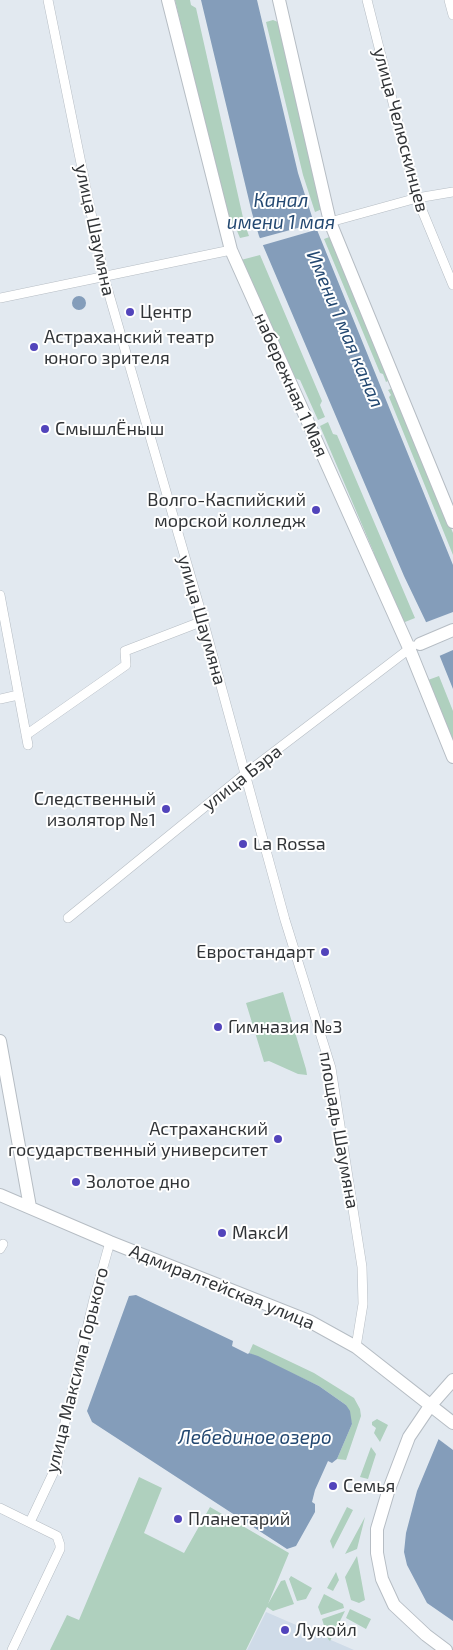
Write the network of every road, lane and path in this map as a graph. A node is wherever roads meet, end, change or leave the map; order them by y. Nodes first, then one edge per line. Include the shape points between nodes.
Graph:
1 (48, 0) edge
2 (168, 0) edge
3 (279, 0) edge
4 (367, 0) edge
5 (450, 0) edge
6 (453, 15) edge
7 (453, 192) edge
8 (417, 198) junction
9 (330, 222) junction
10 (231, 250) junction
11 (104, 277) junction
12 (453, 286) edge
13 (0, 298) edge
14 (453, 522) edge
15 (0, 595) edge
16 (203, 620) junction
17 (453, 630) edge
18 (415, 646) junction
19 (18, 696) junction
20 (0, 699) edge
21 (26, 735) junction
22 (28, 745) dead end
23 (453, 757) edge
24 (245, 774) junction
25 (68, 918) dead end
26 (0, 1041) edge
27 (0, 1195) edge
28 (30, 1207) junction
29 (110, 1242) junction
30 (356, 1347) junction
31 (453, 1380) edge
32 (430, 1406) junction
33 (451, 1422) edge
34 (0, 1508) edge
35 (30, 1522) junction
36 (12, 1650) edge
37 (446, 1650) edge

1 - 11 street, улица Шаумяна
2 - 10 main road, набережная 1 Мая
3 - 9 main road
4 - 8 street, улица Челюскинцев
5 - 6 street
7 - 8 street
8 - 9 street
8 - 12 street, улица Челюскинцев
9 - 14 main road
10 - 11 street
10 - 18 main road, набережная 1 Мая
11 - 13 street
11 - 16 street, улица Шаумяна
15 - 19 street
16 - 21 street via 125,651 126,665
16 - 24 street, улица Шаумяна
17 - 18 main road
18 - 23 main road, набережная 1 Мая
18 - 24 street, улица Бэра
19 - 20 street
19 - 21 street
21 - 22 street
24 - 25 street, улица Бэра
24 - 30 street, площадь Шаумяна via 285,920 332,1068 362,1268 362,1304
26 - 28 main road
27 - 28 main road, Адмиралтейская улица
28 - 29 main road, Адмиралтейская улица
29 - 30 main road, Адмиралтейская улица via 310,1321
29 - 35 street, улица Максима Горького via 70,1399 57,1465
30 - 32 main road, Адмиралтейская улица
31 - 32 main road
32 - 33 main road, Адмиралтейская улица
32 - 37 main road via 409,1437 388,1492 377,1529 377,1553 382,1579 394,1605
34 - 35 street
35 - 36 street via 57,1536 60,1548

